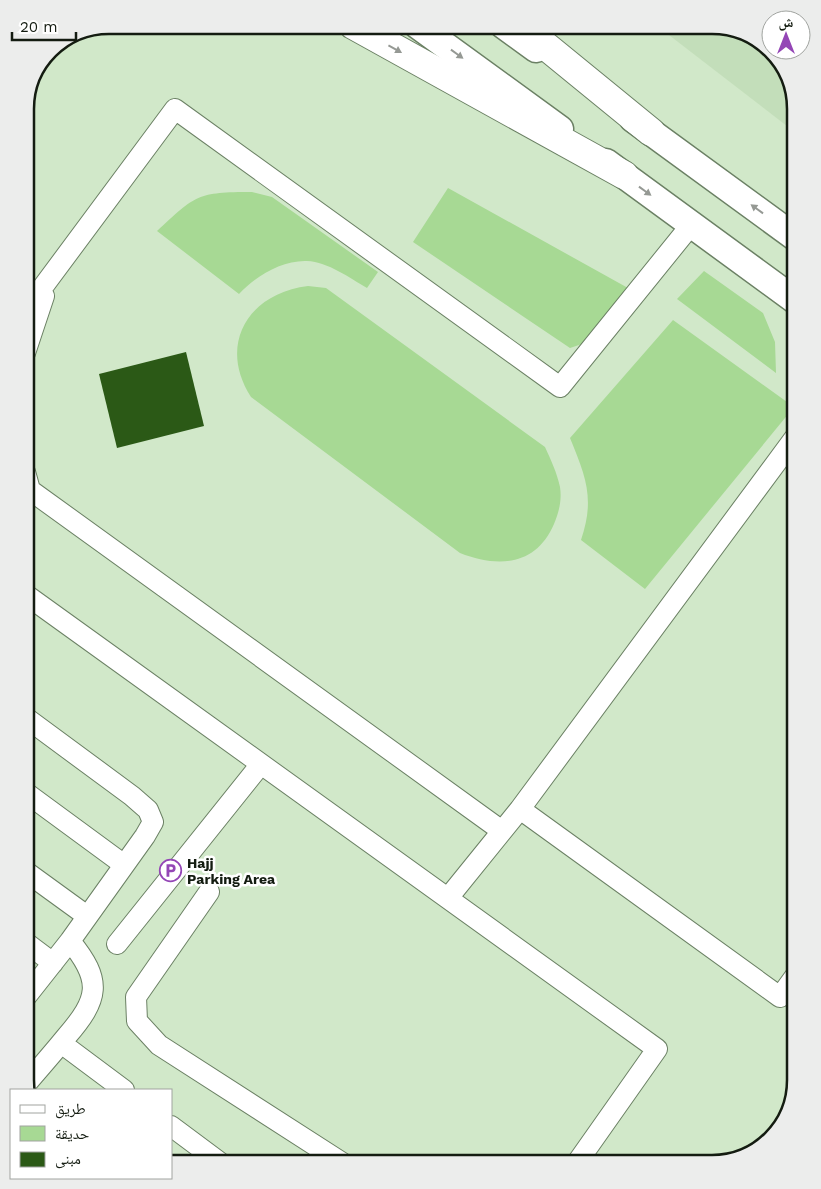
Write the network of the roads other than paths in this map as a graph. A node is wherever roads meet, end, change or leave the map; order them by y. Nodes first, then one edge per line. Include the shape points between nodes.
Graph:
1 (369, 34) edge
2 (429, 34) edge
3 (515, 34) edge
4 (531, 34) edge
5 (650, 132) junction
6 (624, 175) junction
7 (691, 225) junction
8 (787, 231) edge
9 (49, 279) junction
10 (787, 294) edge
11 (34, 299) edge
12 (34, 325) edge
13 (787, 448) edge
14 (34, 493) edge
15 (34, 600) edge
16 (34, 724) edge
17 (261, 764) junction
18 (34, 799) edge
19 (520, 809) junction
20 (502, 831) junction
21 (123, 864) junction
22 (34, 878) edge
23 (209, 892) dead end
24 (448, 898) junction
25 (87, 916) junction
26 (70, 940) junction
27 (117, 944) dead end
28 (34, 949) edge
29 (52, 963) junction
30 (34, 986) edge
31 (787, 987) edge
32 (61, 1043) junction
33 (34, 1080) edge
34 (123, 1089) edge
35 (172, 1127) edge
36 (210, 1155) edge
37 (330, 1155) edge
38 (582, 1155) edge

1 -> 6 highway
2 -> 6 main road
3 - 5 main road
4 - 5 highway
8 -> 5 main road
6 -> 7 main road
7 - 9 street via 560,387 176,109
7 - 10 main road
9 - 11 street
9 - 12 street
13 - 19 street
14 - 20 street
15 - 17 street
16 - 21 street via 148,810 153,822
17 - 24 street
17 - 27 street
18 - 21 street
19 - 20 street
19 - 31 street via 780,996
20 - 24 street
21 - 25 street
22 - 25 street
23 - 37 street via 136,996 138,1021 159,1044
24 - 38 street via 657,1049
25 - 26 street
26 - 29 street
26 - 32 street via 86,960 92,981 92,999 84,1016
28 - 29 street
29 - 30 street
32 - 33 street
32 - 34 street
35 - 36 street

